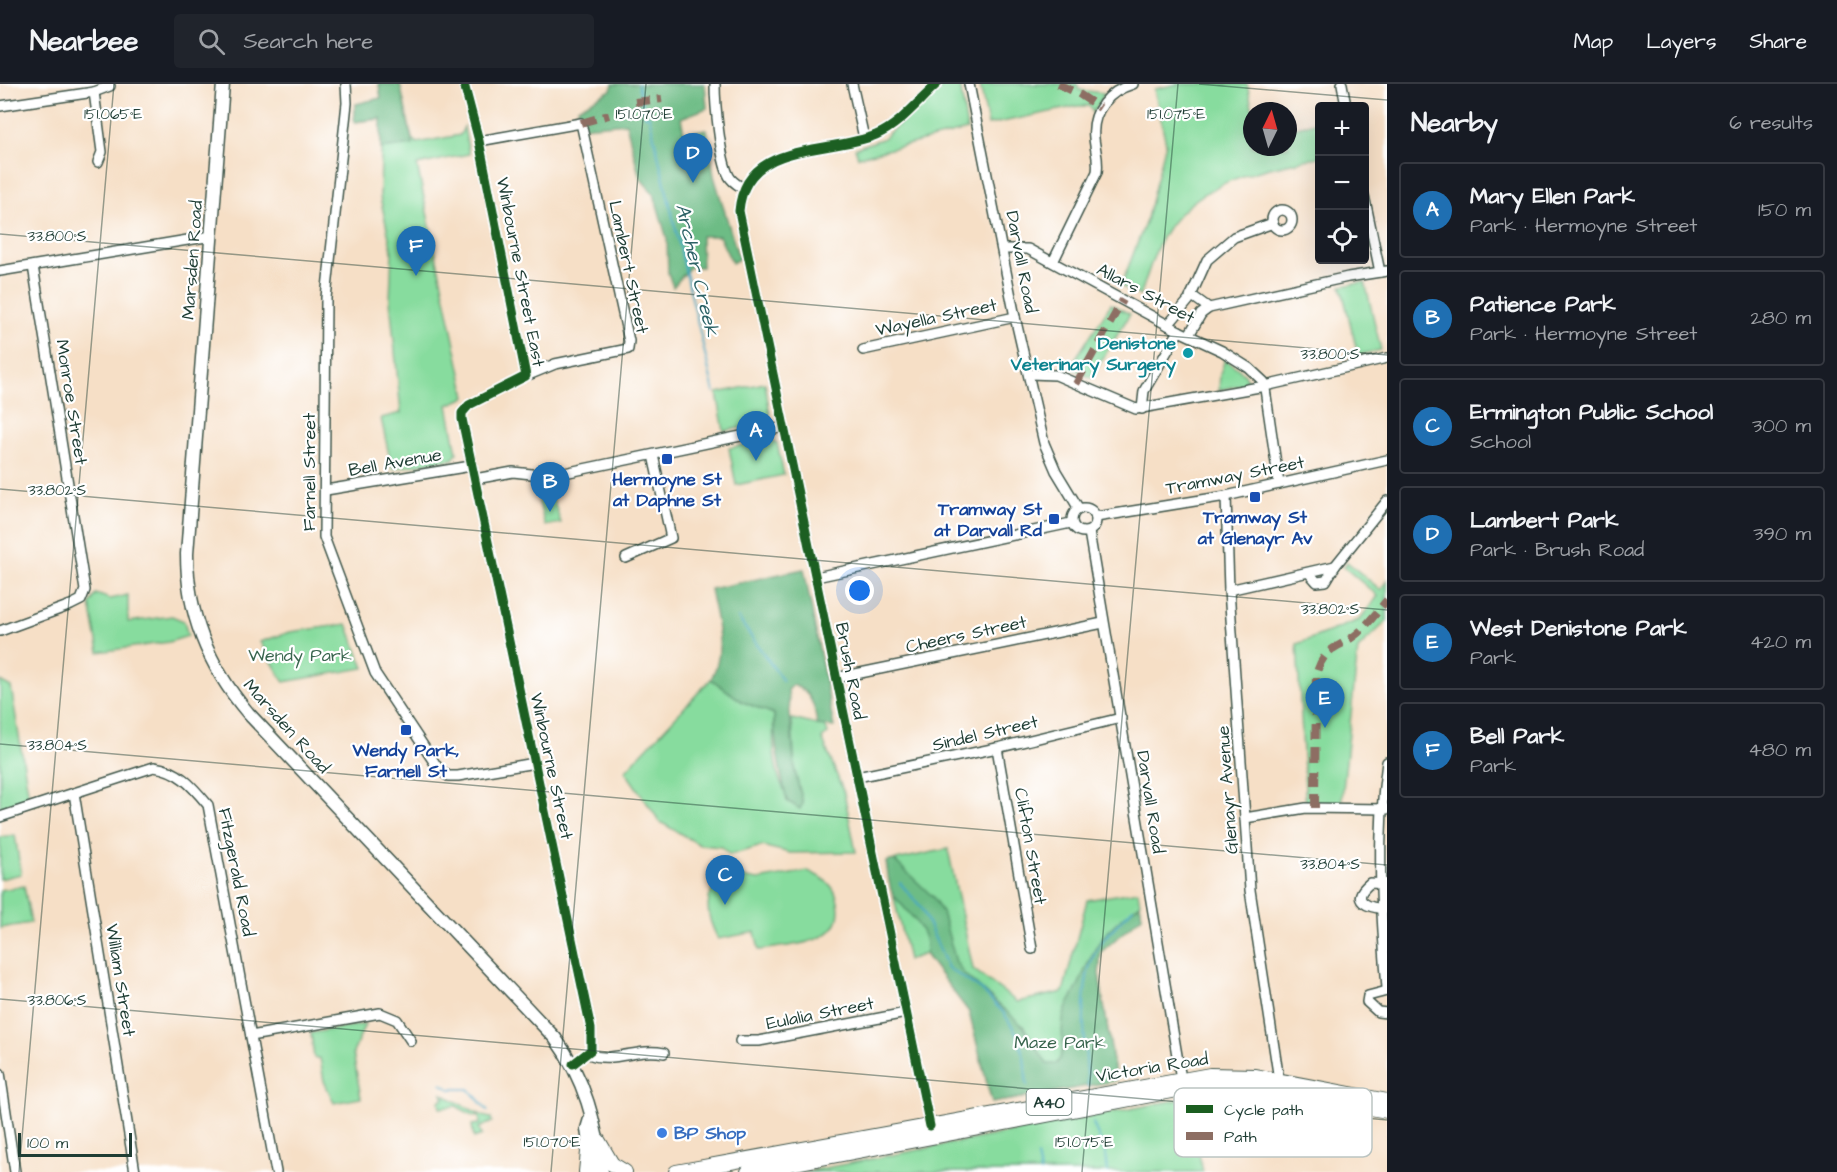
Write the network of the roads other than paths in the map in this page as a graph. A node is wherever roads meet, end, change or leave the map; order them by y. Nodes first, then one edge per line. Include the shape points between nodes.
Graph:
1 (223, 84) edge
2 (346, 84) edge
3 (476, 84) edge
4 (715, 84) edge
5 (852, 84) edge
6 (936, 84) edge
7 (969, 84) edge
8 (1133, 84) edge
9 (1342, 84) edge
10 (464, 85) edge
11 (110, 86) dead end
12 (94, 92) junction
13 (1345, 102) edge
14 (0, 106) edge
15 (864, 138) junction
16 (479, 141) junction
17 (98, 162) dead end
18 (743, 188) junction
19 (1369, 210) edge
20 (1273, 223) dead end
21 (212, 236) junction
22 (1003, 249) junction
23 (1053, 261) junction
24 (33, 266) junction
25 (0, 271) edge
26 (1384, 272) edge
27 (1191, 296) junction
28 (1209, 308) junction
29 (1015, 317) junction
30 (1168, 325) junction
31 (1179, 331) junction
32 (1189, 335) junction
33 (863, 350) dead end
34 (1387, 358) edge
35 (1030, 374) junction
36 (526, 376) junction
37 (1265, 386) junction
38 (1142, 409) junction
39 (784, 427) junction
40 (653, 455) junction
41 (1385, 462) edge
42 (471, 466) junction
43 (475, 479) junction
44 (1279, 484) junction
45 (326, 490) junction
46 (1226, 496) junction
47 (1387, 501) edge
48 (1079, 509) junction
49 (1096, 517) junction
50 (1071, 523) junction
51 (1089, 532) junction
52 (626, 558) dead end
53 (816, 577) junction
54 (1229, 590) junction
55 (1103, 623) junction
56 (0, 631) edge
57 (836, 678) junction
58 (1120, 718) junction
59 (997, 748) junction
60 (1387, 762) edge
61 (535, 763) junction
62 (857, 777) junction
63 (74, 793) junction
64 (1384, 809) edge
65 (0, 817) edge
66 (1245, 818) junction
67 (1384, 883) edge
68 (1384, 909) edge
69 (1032, 949) dead end
70 (1387, 989) edge
71 (906, 1013) junction
72 (1387, 1013) edge
73 (251, 1036) junction
74 (411, 1041) dead end
75 (740, 1041) dead end
76 (664, 1053) dead end
77 (588, 1054) junction
78 (573, 1064) junction
79 (0, 1073) edge
80 (1181, 1079) junction
81 (1279, 1080) junction
82 (1190, 1088) edge
83 (1263, 1088) edge
84 (1320, 1088) edge
85 (1174, 1091) edge
86 (1372, 1098) edge
87 (1387, 1101) edge
88 (1372, 1108) edge
89 (1387, 1111) edge
90 (930, 1126) junction
91 (593, 1141) junction
92 (15, 1172) edge
93 (135, 1172) edge
94 (276, 1172) edge
95 (586, 1172) edge
96 (593, 1172) edge
97 (602, 1172) edge
98 (625, 1172) edge
99 (676, 1172) edge
100 (748, 1172) edge

1 - 21 main road, Marsden Road
2 - 45 street, Farnell Street via 326,298
3 - 10 street
4 - 18 street via 726,170 731,180
5 - 15 street
6 - 15 street via 886,130
7 - 22 street, Darvall Road
8 - 23 street via 1113,93 1097,114 1097,172
9 - 13 street
10 - 16 street, Winbourne Street East
11 - 12 street
12 - 14 street
12 - 17 street via 102,152
15 - 18 street via 771,160
16 - 36 street, Winbourne Street East
16 - 36 street, Lambert Street via 581,123 629,341 628,350 555,364
18 - 39 street, Brush Road via 740,221
19 - 26 street
20 - 27 street via 1227,241 1207,260
21 - 24 street
21 - 78 main road, Marsden Road via 188,554 191,602 203,643 221,679 248,713 547,1029
22 - 23 street, Allars Street via 1028,249
22 - 29 street, Darvall Road
23 - 30 street, Allars Street
24 - 25 street
24 - 56 street, Monroe Street via 85,590 81,600 71,605
26 - 28 street
27 - 28 street
27 - 30 street
28 - 32 street
29 - 33 street, Wayella Street
29 - 35 street, Darvall Road
30 - 31 street, Allars Street
31 - 32 street, Allars Street
31 - 38 street via 1144,391
32 - 37 street, Allars Street via 1249,368
34 - 37 street
35 - 38 street via 1056,375
35 - 48 street, Darvall Road via 1044,442
36 - 42 street, Winbourne Street East via 469,405 462,413
37 - 38 street
37 - 44 street
39 - 40 street
39 - 53 street, Brush Road
40 - 43 street via 550,476 513,472
40 - 52 street via 671,538
41 - 44 street, Tramway Street
42 - 43 street, Winbourne Street
42 - 45 street, Bell Avenue
43 - 61 street, Winbourne Street
44 - 46 street, Tramway Street
45 - 61 street, Farnell Street via 325,540 375,673 438,768 448,776 458,776
46 - 49 street, Tramway Street
46 - 54 street, Glenayr Avenue
47 - 54 street via 1323,583 1309,573
48 - 49 street via 1090,510
48 - 50 street
49 - 51 street
50 - 51 street via 1078,531
50 - 53 street
51 - 55 street, Darvall Road
53 - 57 street, Brush Road
54 - 66 street, Glenayr Avenue
55 - 57 street, Cheers Street
55 - 58 street, Darvall Road
57 - 62 street, Brush Road
58 - 59 street, Sindel Street
58 - 80 street, Darvall Road
59 - 62 street, Sindel Street
59 - 69 street, Clifton Street
60 - 64 street
61 - 77 street, Winbourne Street via 591,1029 592,1048
62 - 71 street, Brush Road
63 - 65 street, Fitzgerald Road
63 - 73 street, Fitzgerald Road via 154,767 182,776 208,805
63 - 93 street, William Street
64 - 66 street via 1306,808
64 - 67 street
66 - 81 street, Glenayr Avenue via 1250,890
67 - 68 street
67 - 68 street via 1371,883 1360,896 1371,909
68 - 70 street
70 - 72 street via 1368,996 1367,1002 1378,1012
71 - 75 street, Eulalia Street via 759,1041
71 - 90 street, Brush Road
73 - 74 street via 380,1012 397,1020
73 - 94 street, Fitzgerald Road
76 - 77 street via 648,1051 605,1059
77 - 78 street
78 - 91 main road, Marsden Road via 585,1092 591,1119 588,1129
79 - 92 street
80 - 81 highway, Victoria Road / A40 via 1223,1074
80 - 90 highway, Victoria Road / A40
81 - 84 highway, Victoria Road / A40
82 - 83 highway, Victoria Road / A40 via 1213,1084
85 - 100 highway, Victoria Road / A40
86 - 87 highway, Victoria Road / A40
88 - 89 highway, Victoria Road / A40
90 - 99 highway, Victoria Road / A40
91 - 95 highway
91 - 96 main road, Marsden Road
91 - 97 main road, Marsden Road
91 - 98 highway via 612,1164

